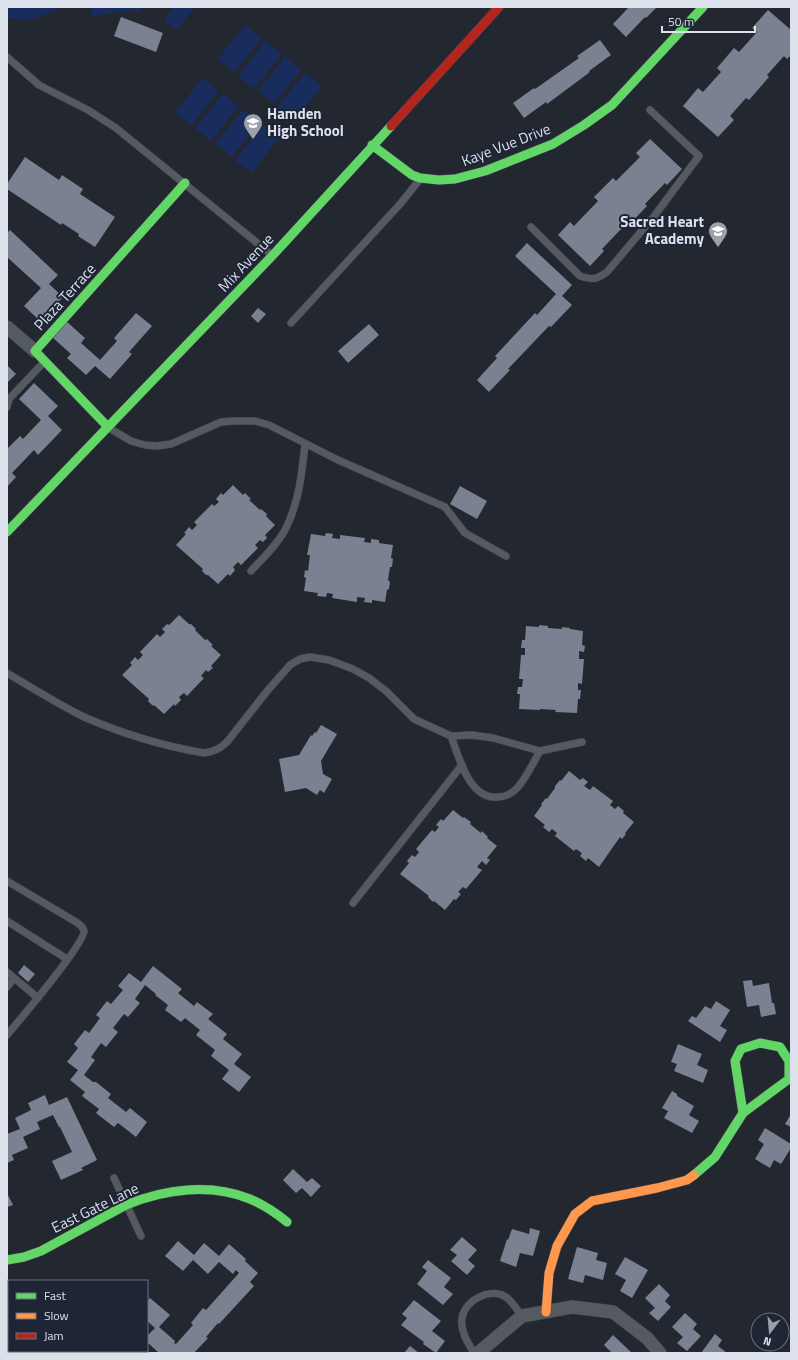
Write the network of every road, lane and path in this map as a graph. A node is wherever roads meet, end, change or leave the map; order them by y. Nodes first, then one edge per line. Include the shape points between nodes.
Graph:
1 (499, 7) edge
2 (703, 7) edge
3 (7, 57) edge
4 (650, 110) dead end
5 (372, 145) junction
6 (420, 178) junction
7 (185, 183) junction
8 (531, 227) dead end
9 (272, 255) junction
10 (291, 323) dead end
11 (7, 326) edge
12 (35, 351) junction
13 (45, 361) junction
14 (7, 407) edge
15 (108, 427) junction
16 (305, 444) junction
17 (7, 532) edge
18 (506, 556) dead end
19 (251, 571) dead end
20 (7, 673) edge
21 (451, 736) junction
22 (582, 742) dead end
23 (540, 751) junction
24 (462, 765) junction
25 (7, 881) edge
26 (353, 903) dead end
27 (7, 921) edge
28 (67, 959) junction
29 (7, 972) edge
30 (14, 978) junction
31 (7, 987) edge
32 (38, 998) junction
33 (7, 1035) edge
34 (743, 1113) junction
35 (114, 1178) dead end
36 (126, 1205) junction
37 (287, 1222) dead end
38 (141, 1236) dead end
39 (7, 1260) edge
40 (546, 1312) junction
41 (522, 1316) junction
42 (474, 1353) edge
43 (478, 1353) edge
44 (660, 1353) edge

1 - 5 street, Mix Avenue
2 - 6 street, Kaye Vue Drive via 612,105 553,144 485,171 455,179
3 - 7 lane via 39,85 88,110 116,128
4 - 8 lane via 698,156 607,272 590,280 580,276
5 - 6 street, Kaye Vue Drive via 412,175
5 - 9 street, Mix Avenue
6 - 10 lane via 401,203
7 - 9 lane
7 - 12 street, Plaza Terrace
9 - 15 street, Mix Avenue
11 - 12 street
12 - 13 street, Plaza Terrace
13 - 14 lane via 10,399
13 - 15 street, Plaza Terrace
15 - 16 lane via 131,441 158,446 171,444 221,422 255,421 269,425
15 - 17 street, Mix Avenue
16 - 18 lane via 445,507 465,533
16 - 19 lane via 302,475 286,529
20 - 21 lane via 103,724 141,738 204,754 214,752 227,742 290,665 300,659 318,658 353,669 369,678 414,719
21 - 23 lane via 493,738
21 - 24 lane
22 - 23 lane
23 - 24 lane via 519,787 505,797 491,798 482,794 470,782
24 - 26 lane
25 - 28 lane via 82,926 82,938
27 - 28 lane
28 - 32 lane
29 - 30 lane
30 - 31 lane
30 - 32 lane
32 - 33 lane
34 - 34 street via 735,1061 741,1049 760,1043 780,1047 789,1061 789,1079
34 - 40 street via 715,1157 687,1180 592,1201 575,1214 557,1246 549,1273
35 - 36 lane
36 - 37 street, East Gate Lane via 177,1190 203,1190 237,1195 264,1206
36 - 38 lane
36 - 39 street, East Gate Lane via 39,1252
40 - 41 street
40 - 44 street via 572,1307 613,1312 647,1338
41 - 42 lane via 508,1298 497,1293 482,1295 470,1304 464,1312 462,1324 463,1334
41 - 43 street

